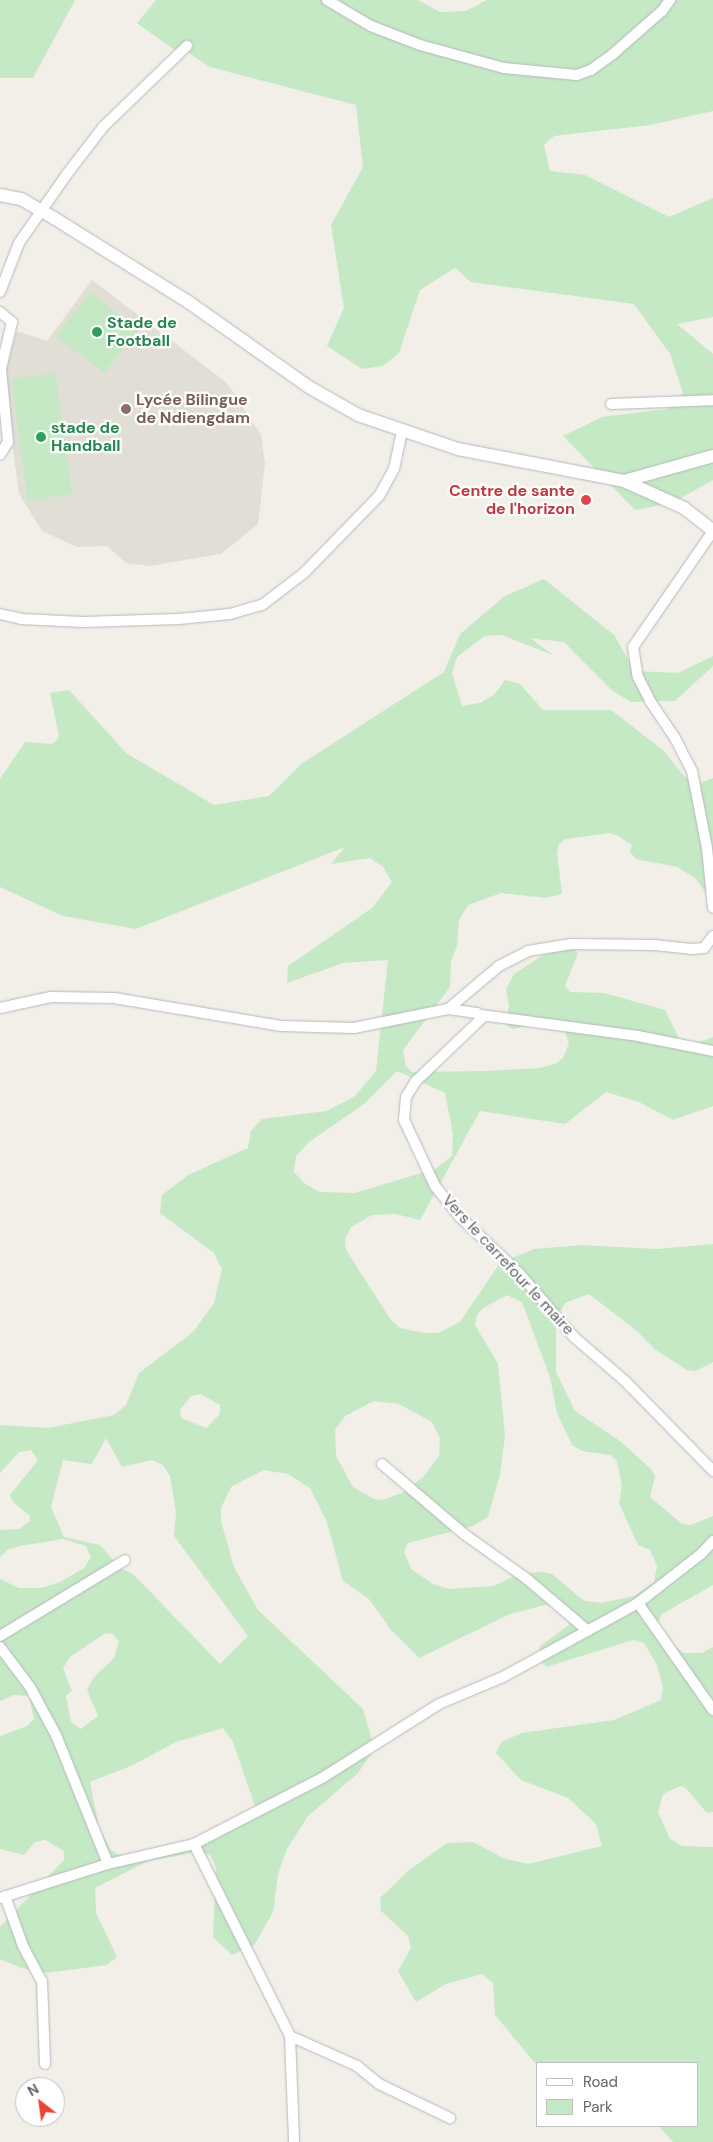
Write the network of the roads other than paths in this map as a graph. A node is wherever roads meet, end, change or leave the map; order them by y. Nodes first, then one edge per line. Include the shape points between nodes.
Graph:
1 (327, 0) edge
2 (670, 0) edge
3 (187, 46) dead end
4 (0, 195) edge
5 (42, 210) junction
6 (0, 292) edge
7 (0, 312) edge
8 (713, 400) edge
9 (611, 404) dead end
10 (402, 432) junction
11 (0, 455) edge
12 (713, 456) edge
13 (624, 481) junction
14 (713, 531) edge
15 (0, 614) edge
16 (713, 908) edge
17 (713, 936) edge
18 (0, 1008) edge
19 (448, 1009) junction
20 (480, 1015) junction
21 (713, 1051) edge
22 (382, 1464) dead end
23 (713, 1471) edge
24 (713, 1541) edge
25 (125, 1560) dead end
26 (638, 1603) junction
27 (588, 1630) junction
28 (0, 1636) edge
29 (0, 1647) edge
30 (713, 1710) edge
31 (194, 1844) junction
32 (108, 1864) junction
33 (3, 1897) edge
34 (290, 2036) junction
35 (45, 2064) dead end
36 (450, 2118) dead end
37 (294, 2142) edge

1 - 2 street via 371,26 420,45 504,68 578,75 591,70 614,53
3 - 5 street via 103,127
4 - 5 street
5 - 6 street via 12,256
5 - 10 street via 187,301 309,387 352,412
7 - 11 street via 12,322 1,368 8,442
8 - 9 street
10 - 13 street via 497,458
10 - 15 street via 394,469 378,496 304,573 262,605 230,614 178,619 83,622 22,619
12 - 13 street
13 - 14 street via 684,508
14 - 16 street via 633,647 638,676 646,693 692,770 707,848
17 - 19 street via 704,948 571,944 528,951 499,966
18 - 19 street via 51,997 114,998 282,1026 354,1028
19 - 20 street
20 - 21 street via 638,1036
20 - 23 street, Vers le carrefour le maire via 481,1023 416,1081 406,1097 404,1120 417,1153 435,1186 460,1217 519,1273 574,1337 625,1380
22 - 27 street via 464,1534
24 - 26 street
25 - 28 street
26 - 27 street
26 - 30 street
27 - 31 street via 503,1677 439,1704 322,1778
29 - 32 street via 30,1687 56,1735
31 - 32 street
31 - 34 street
32 - 33 street
33 - 35 street via 42,1981
34 - 36 street via 357,2066 379,2084
34 - 37 street

